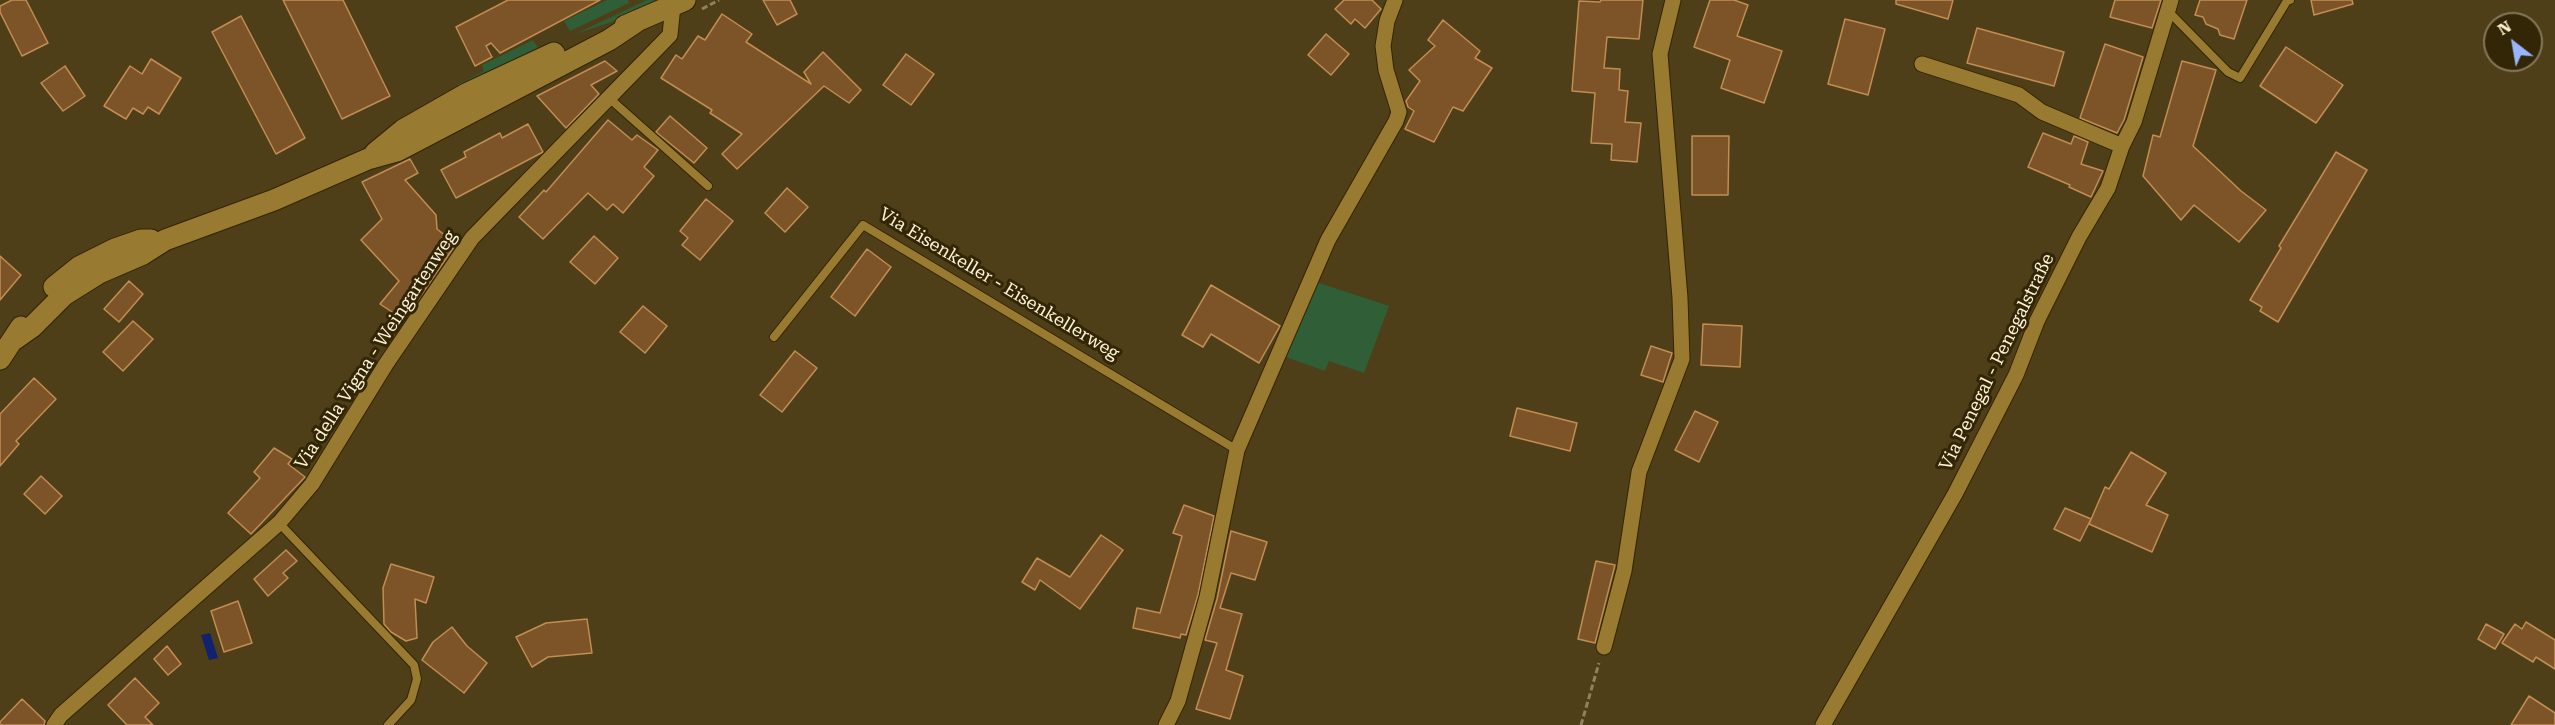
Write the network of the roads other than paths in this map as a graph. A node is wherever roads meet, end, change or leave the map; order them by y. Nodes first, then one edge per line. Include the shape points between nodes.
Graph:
1 (1395, 0) edge
2 (1673, 0) edge
3 (2290, 0) edge
4 (679, 3) edge
5 (2169, 5) edge
6 (1922, 64) dead end
7 (609, 98) junction
8 (2122, 146) junction
9 (708, 186) dead end
10 (774, 337) dead end
11 (0, 358) edge
12 (1237, 450) junction
13 (279, 523) junction
14 (1604, 647) road end
15 (54, 725) edge
16 (388, 725) edge
17 (1166, 725) edge
18 (1823, 725) edge

1 - 12 street via 1383,46 1399,112 1396,122 1328,240
2 - 14 street via 1660,54 1682,359 1639,472 1624,571
3 - 5 lane via 2240,78 2228,72
4 - 7 street, Via della Vigna - Weingartenweg via 670,35
4 - 11 main road via 468,93 403,130 368,159 274,200 165,240 141,240 79,267 26,318
5 - 8 street, Via Penegal - Penegalstraße via 2134,122
6 - 8 street via 2019,95 2042,112
7 - 9 lane
7 - 13 street, Via della Vigna - Weingartenweg via 472,238 386,364 312,484
8 - 18 street, Via Penegal - Penegalstraße via 2108,188 2037,321 2016,375 1955,494
10 - 12 lane, Via Eisenkeller - Eisenkellerweg via 863,225
12 - 17 street via 1206,597 1178,701
13 - 15 street, Via della Vigna - Weingartenweg
13 - 16 lane via 414,665 417,679 411,700

